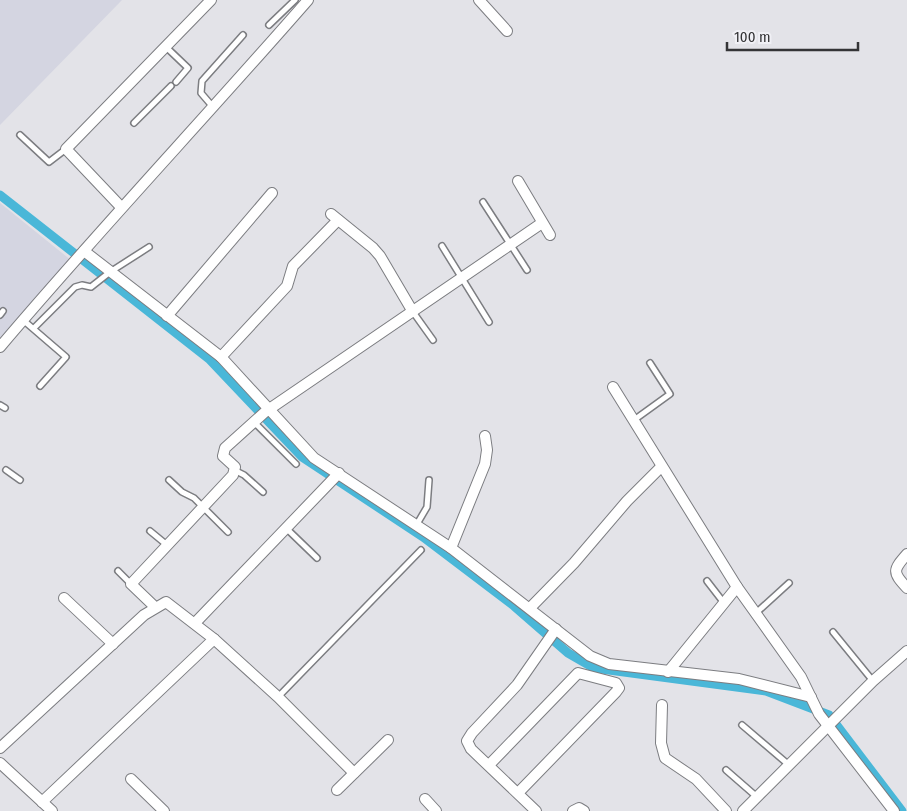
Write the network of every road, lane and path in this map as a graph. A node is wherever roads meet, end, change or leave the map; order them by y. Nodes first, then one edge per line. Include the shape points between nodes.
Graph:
1 (211, 0) edge
2 (295, 0) edge
3 (308, 0) edge
4 (479, 0) edge
5 (269, 25) dead end
6 (508, 31) dead end
7 (242, 35) dead end
8 (166, 47) junction
9 (214, 107) junction
10 (134, 123) dead end
11 (20, 135) dead end
12 (66, 149) junction
13 (518, 181) dead end
14 (272, 193) dead end
15 (483, 202) dead end
16 (121, 207) junction
17 (542, 223) junction
18 (550, 235) dead end
19 (510, 245) junction
20 (442, 246) dead end
21 (149, 247) dead end
22 (81, 255) junction
23 (527, 270) dead end
24 (106, 275) junction
25 (462, 278) junction
26 (413, 312) junction
27 (167, 316) junction
28 (23, 320) junction
29 (489, 322) dead end
30 (34, 328) junction
31 (433, 340) dead end
32 (0, 347) edge
33 (221, 357) junction
34 (650, 362) dead end
35 (40, 386) dead end
36 (613, 386) dead end
37 (261, 415) junction
38 (633, 420) junction
39 (485, 436) dead end
40 (296, 464) dead end
41 (661, 467) junction
42 (6, 470) dead end
43 (236, 471) junction
44 (336, 477) junction
45 (20, 480) dead end
46 (169, 480) dead end
47 (430, 480) dead end
48 (263, 492) dead end
49 (203, 507) junction
50 (417, 524) junction
51 (287, 529) junction
52 (150, 531) dead end
53 (228, 532) dead end
54 (168, 545) junction
55 (451, 548) junction
56 (421, 550) dead end
57 (907, 554) edge
58 (317, 558) dead end
59 (118, 571) dead end
60 (707, 581) dead end
61 (789, 583) dead end
62 (131, 584) junction
63 (737, 587) junction
64 (907, 588) edge
65 (64, 598) dead end
66 (724, 603) junction
67 (155, 607) junction
68 (530, 608) junction
69 (755, 613) junction
70 (195, 623) junction
71 (833, 632) dead end
72 (552, 634) junction
73 (214, 638) junction
74 (113, 644) junction
75 (907, 651) edge
76 (668, 672) junction
77 (873, 681) junction
78 (278, 697) junction
79 (811, 698) junction
80 (662, 705) dead end
81 (832, 723) junction
82 (742, 725) dead end
83 (388, 740) dead end
84 (0, 748) edge
85 (0, 763) edge
86 (489, 765) junction
87 (789, 765) junction
88 (726, 770) dead end
89 (354, 773) junction
90 (132, 779) dead end
91 (337, 790) dead end
92 (518, 793) junction
93 (757, 797) junction
94 (425, 799) dead end
95 (42, 802) junction
96 (52, 811) edge
97 (164, 811) edge
98 (436, 811) edge
99 (536, 811) edge
100 (573, 811) edge
101 (584, 811) edge
102 (726, 811) edge
103 (742, 811) edge
104 (894, 811) edge

1 - 8 street
2 - 5 lane
3 - 9 street
4 - 6 street
7 - 9 lane via 202,81 200,93
8 - 10 lane via 188,68
8 - 12 street
9 - 16 street
11 - 12 lane via 48,162
12 - 16 street
13 - 17 street
14 - 27 street
15 - 19 lane
16 - 22 street
17 - 18 street
17 - 19 street
19 - 23 lane
19 - 25 street
20 - 25 lane
21 - 24 lane
22 - 24 street
22 - 28 street
24 - 27 street
24 - 30 lane via 92,287 76,287
25 - 26 street
25 - 29 lane
26 - 31 lane
26 - 33 street via 380,256 334,217 293,266 288,286
26 - 37 street
27 - 33 street
28 - 30 lane
28 - 32 street
30 - 35 lane via 66,356
33 - 37 street
34 - 38 lane via 670,394
36 - 38 street
37 - 40 lane
37 - 43 street via 223,451 223,456
37 - 44 street
38 - 41 street
39 - 55 street via 485,464
41 - 63 street
41 - 68 street
42 - 45 lane
43 - 48 lane via 244,474
43 - 49 street
44 - 50 street
44 - 51 street
46 - 49 lane
47 - 50 lane via 427,507
49 - 53 lane
49 - 54 street
50 - 55 street
51 - 58 lane
51 - 70 street
52 - 54 lane
54 - 62 street
55 - 68 street
56 - 78 lane
57 - 64 street via 895,572
59 - 62 lane
60 - 66 lane
61 - 69 lane
62 - 67 street
63 - 66 street
63 - 69 street
65 - 74 street
66 - 76 street
67 - 70 street via 166,602 171,604
67 - 74 street
68 - 72 street
69 - 79 street via 801,677
70 - 73 street
71 - 77 lane
72 - 76 street via 598,660
72 - 86 street via 517,685 468,738 467,745
73 - 78 street
73 - 95 street
74 - 84 street
75 - 77 street
76 - 79 street via 738,679
77 - 81 street
78 - 89 street
79 - 81 street via 819,714
80 - 102 street via 661,743 665,758 696,779
81 - 87 street
81 - 104 street
82 - 87 lane
83 - 89 street
85 - 95 street
86 - 92 street
86 - 92 street via 578,673 616,684 619,688 616,692
87 - 93 street
88 - 93 lane
89 - 91 street
90 - 97 street
92 - 99 street
93 - 103 street
94 - 98 street
95 - 96 street
100 - 101 street via 579,808

